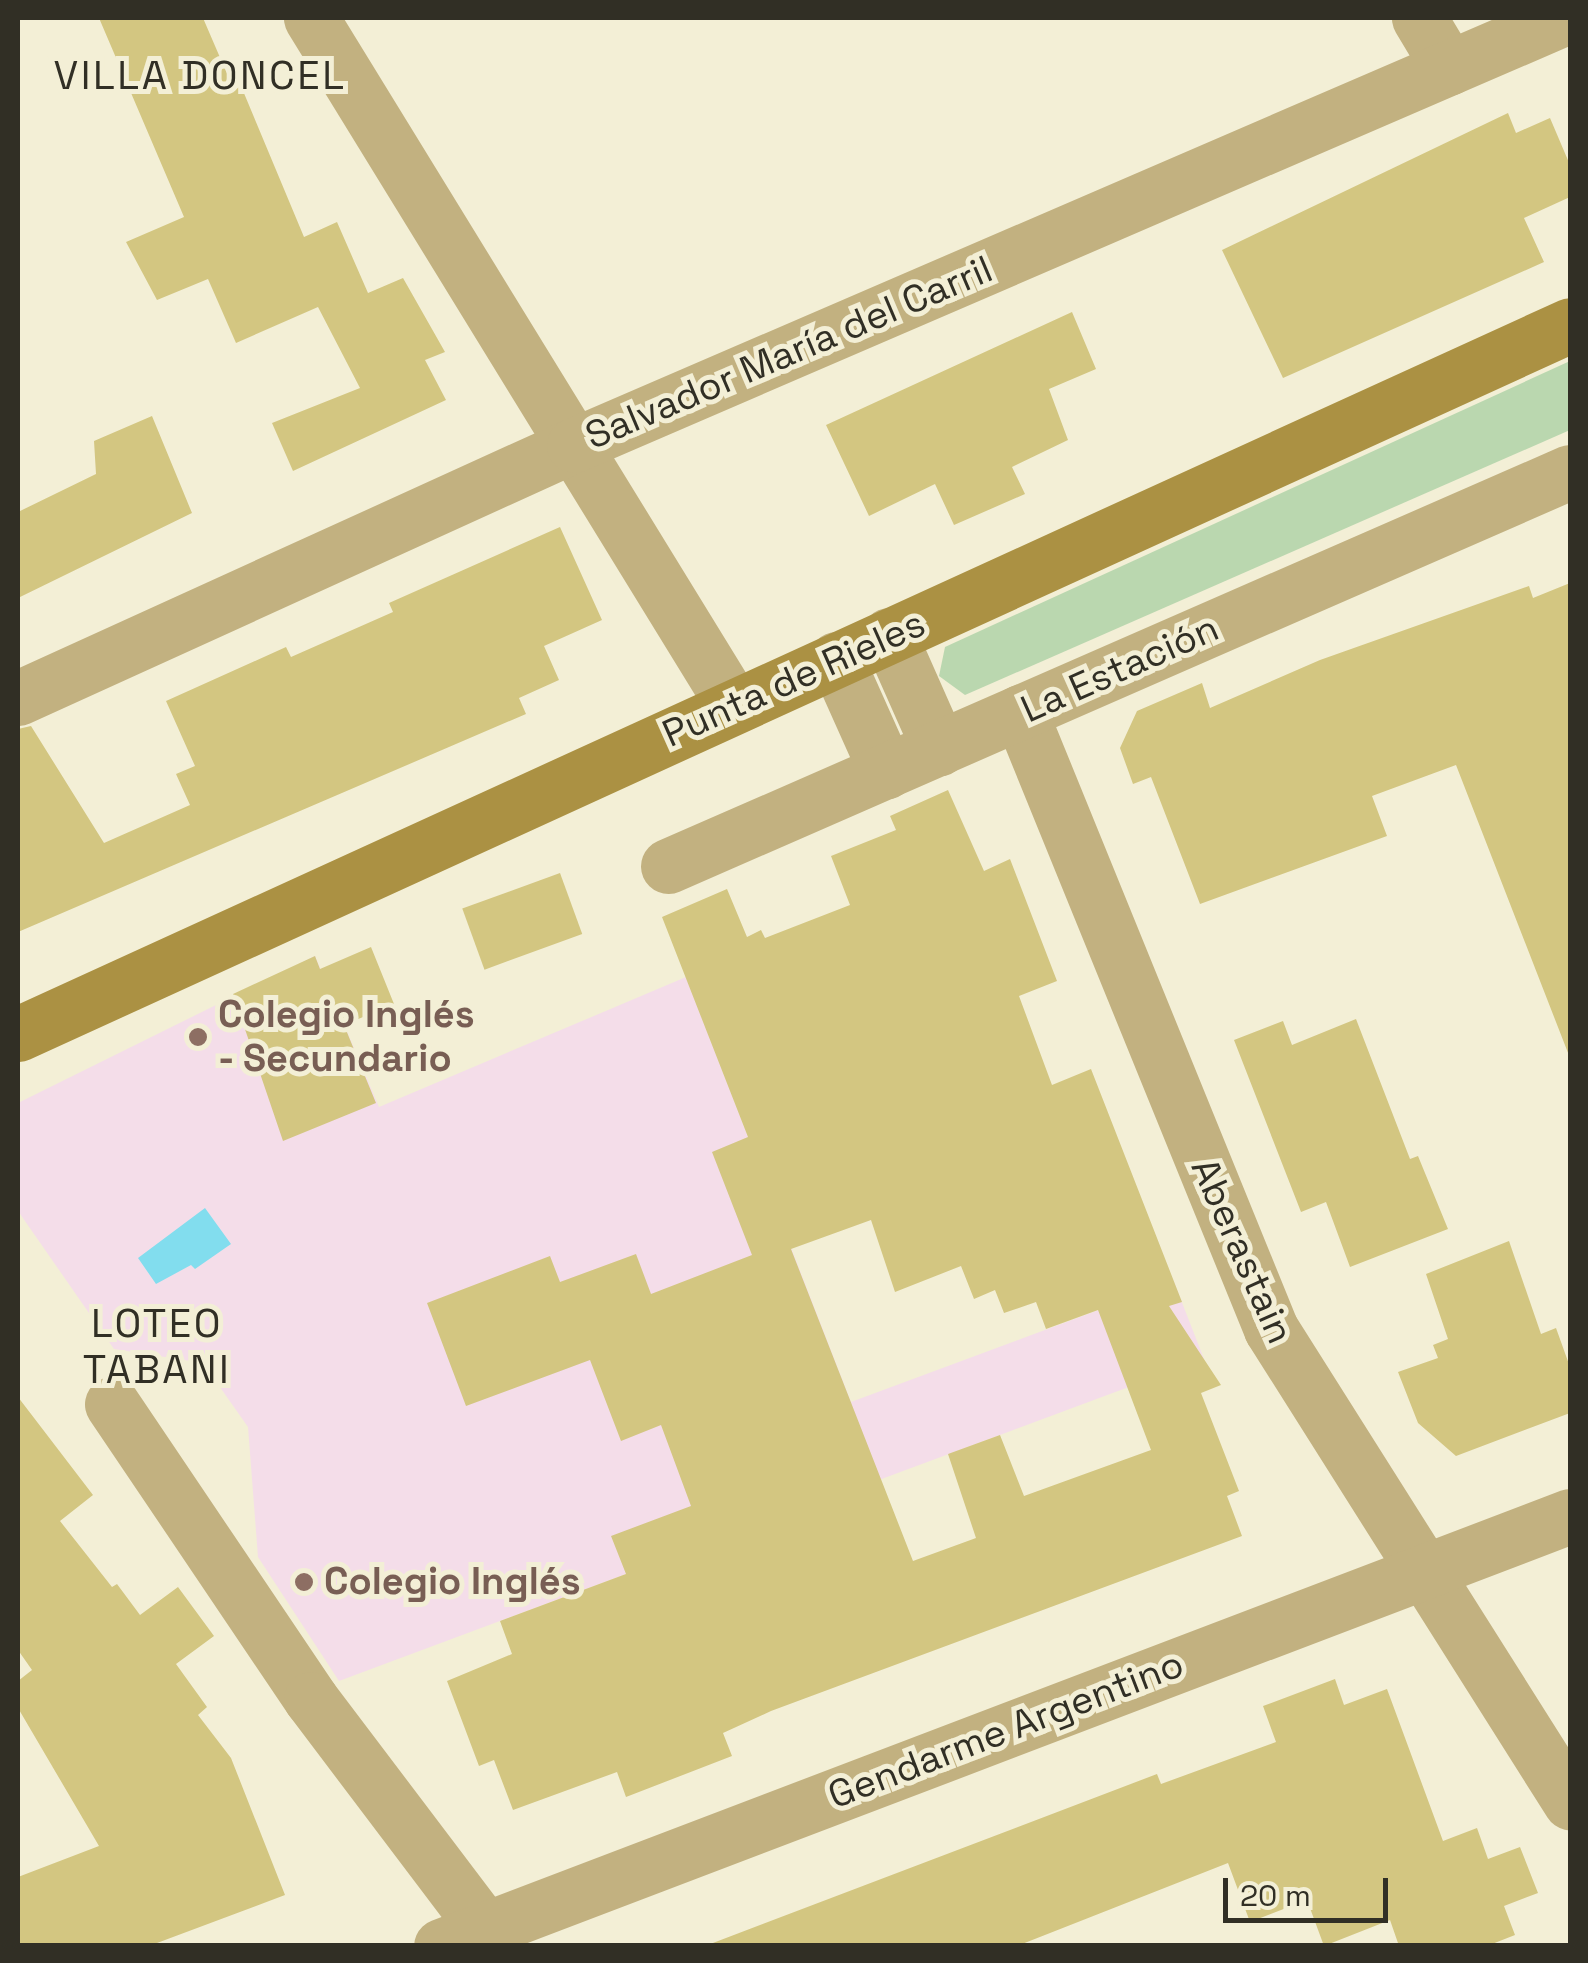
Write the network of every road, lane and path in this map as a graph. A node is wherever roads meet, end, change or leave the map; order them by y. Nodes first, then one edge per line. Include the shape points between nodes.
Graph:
1 (311, 18) edge
2 (1419, 18) edge
3 (1564, 18) edge
4 (1449, 68) junction
5 (1570, 325) edge
6 (574, 446) junction
7 (1570, 472) edge
8 (890, 635) junction
9 (836, 659) junction
10 (18, 698) edge
11 (734, 706) junction
12 (1020, 712) junction
13 (939, 748) junction
14 (886, 771) junction
15 (668, 866) dead end
16 (18, 1034) edge
17 (112, 1404) dead end
18 (1570, 1516) edge
19 (1424, 1571) junction
20 (1570, 1802) edge
21 (475, 1940) edge

1 - 6 street
2 - 4 street
3 - 4 street, Salvador María del Carril
4 - 6 street, Salvador María del Carril
5 - 8 street, Punta de Rieles
6 - 10 street, Salvador María del Carril
6 - 11 street
7 - 12 street, La Estación
8 - 9 street, Punta de Rieles
8 - 13 street
9 - 11 street, Punta de Rieles
9 - 14 street
11 - 16 street, Punta de Rieles
12 - 13 street, La Estación
12 - 19 street, Aberastain via 1271,1329
13 - 14 street, La Estación
14 - 15 street, La Estación
17 - 21 street
18 - 19 street, Gendarme Argentino
19 - 20 street, Aberastain
19 - 21 street, Gendarme Argentino

